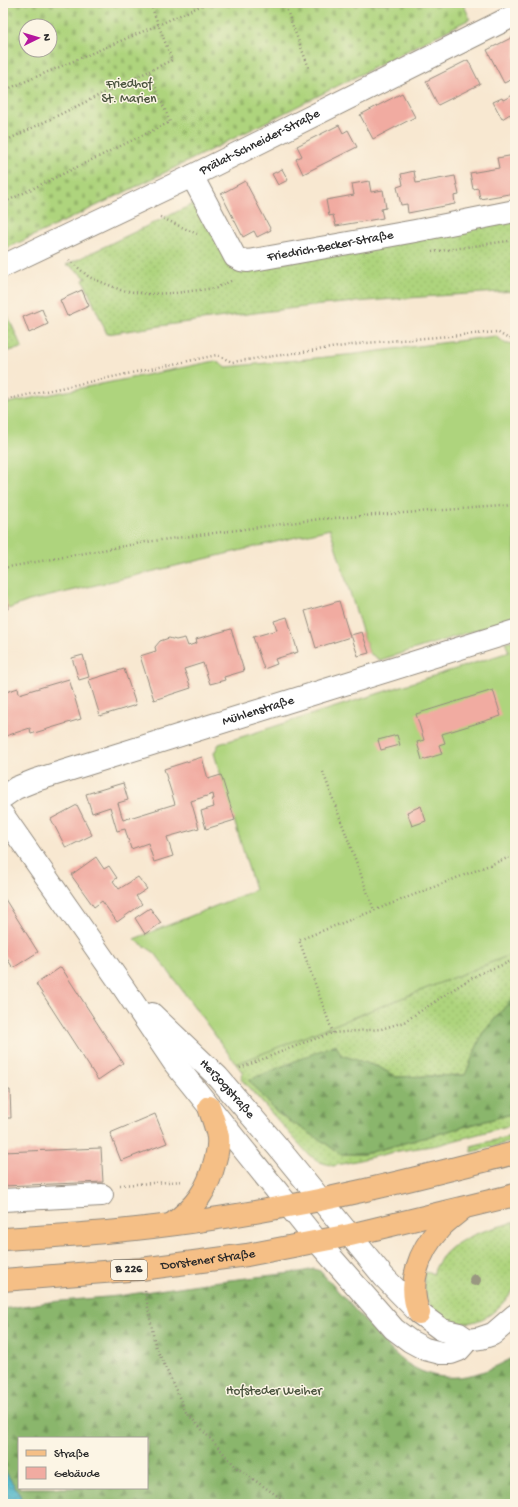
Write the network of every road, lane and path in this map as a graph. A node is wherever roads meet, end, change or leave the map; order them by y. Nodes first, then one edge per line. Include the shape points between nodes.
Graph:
1 (150, 3) edge
2 (207, 3) edge
3 (284, 3) edge
4 (515, 15) edge
5 (158, 25) junction
6 (309, 68) dead end
7 (149, 71) junction
8 (3, 91) edge
9 (3, 142) edge
10 (192, 176) junction
11 (3, 203) edge
12 (515, 211) edge
13 (3, 266) edge
14 (515, 338) edge
15 (3, 400) edge
16 (515, 505) edge
17 (3, 568) edge
18 (515, 630) edge
19 (323, 772) dead end
20 (3, 797) edge
21 (3, 815) edge
22 (515, 855) edge
23 (374, 910) junction
24 (515, 960) edge
25 (123, 986) junction
26 (333, 1033) junction
27 (218, 1077) junction
28 (209, 1107) junction
29 (515, 1152) edge
30 (213, 1169) junction
31 (102, 1195) joint
32 (515, 1195) edge
33 (3, 1200) edge
34 (322, 1200) junction
35 (288, 1206) junction
36 (463, 1208) junction
37 (172, 1224) junction
38 (350, 1235) junction
39 (3, 1239) edge
40 (316, 1241) junction
41 (3, 1280) edge
42 (145, 1291) dead end
43 (419, 1313) junction
44 (515, 1315) edge
45 (468, 1340) junction
46 (289, 1504) edge

1 - 5 path
2 - 5 path
3 - 6 path
4 - 10 street, Prälat-Schneider-Straße
5 - 7 path via 172,60
5 - 8 path
7 - 9 path
7 - 11 path via 170,122
10 - 12 street, Friedrich-Becker-Straße via 235,257 248,261
10 - 13 street, Prälat-Schneider-Straße
14 - 15 path via 507,338 497,332 366,342 232,362 217,355
16 - 17 path via 320,519 146,542
18 - 20 street, Mühlenstraße via 36,780 16,788
19 - 23 path
21 - 25 street, Herzogstraße
22 - 23 path
23 - 26 path via 298,940
24 - 26 path via 481,973 404,1022 381,1029
25 - 27 street, Herzogstraße
25 - 28 street, Herzogstraße via 175,1064
26 - 27 path
27 - 34 street, Herzogstraße
28 - 30 main road via 218,1138
28 - 35 street, Herzogstraße
29 - 34 main road
30 - 31 path via 187,1180 102,1186
30 - 37 main road via 210,1180 198,1200
31 - 33 street
32 - 36 main road, Dorstener Straße / B 226
34 - 35 main road
34 - 38 street
35 - 37 main road
35 - 40 street
36 - 38 main road, Dorstener Straße / B 226
36 - 43 main road via 440,1227 419,1261 414,1283 415,1305
37 - 39 main road via 93,1234
38 - 40 main road, Dorstener Straße / B 226
38 - 43 street via 384,1277
40 - 41 main road, Dorstener Straße / B 226 via 247,1255 140,1269
40 - 45 street via 394,1328 410,1341 425,1349 451,1353 459,1350
42 - 46 path via 155,1345 186,1412 237,1468
43 - 45 street via 442,1330 459,1334
44 - 45 street via 493,1334

